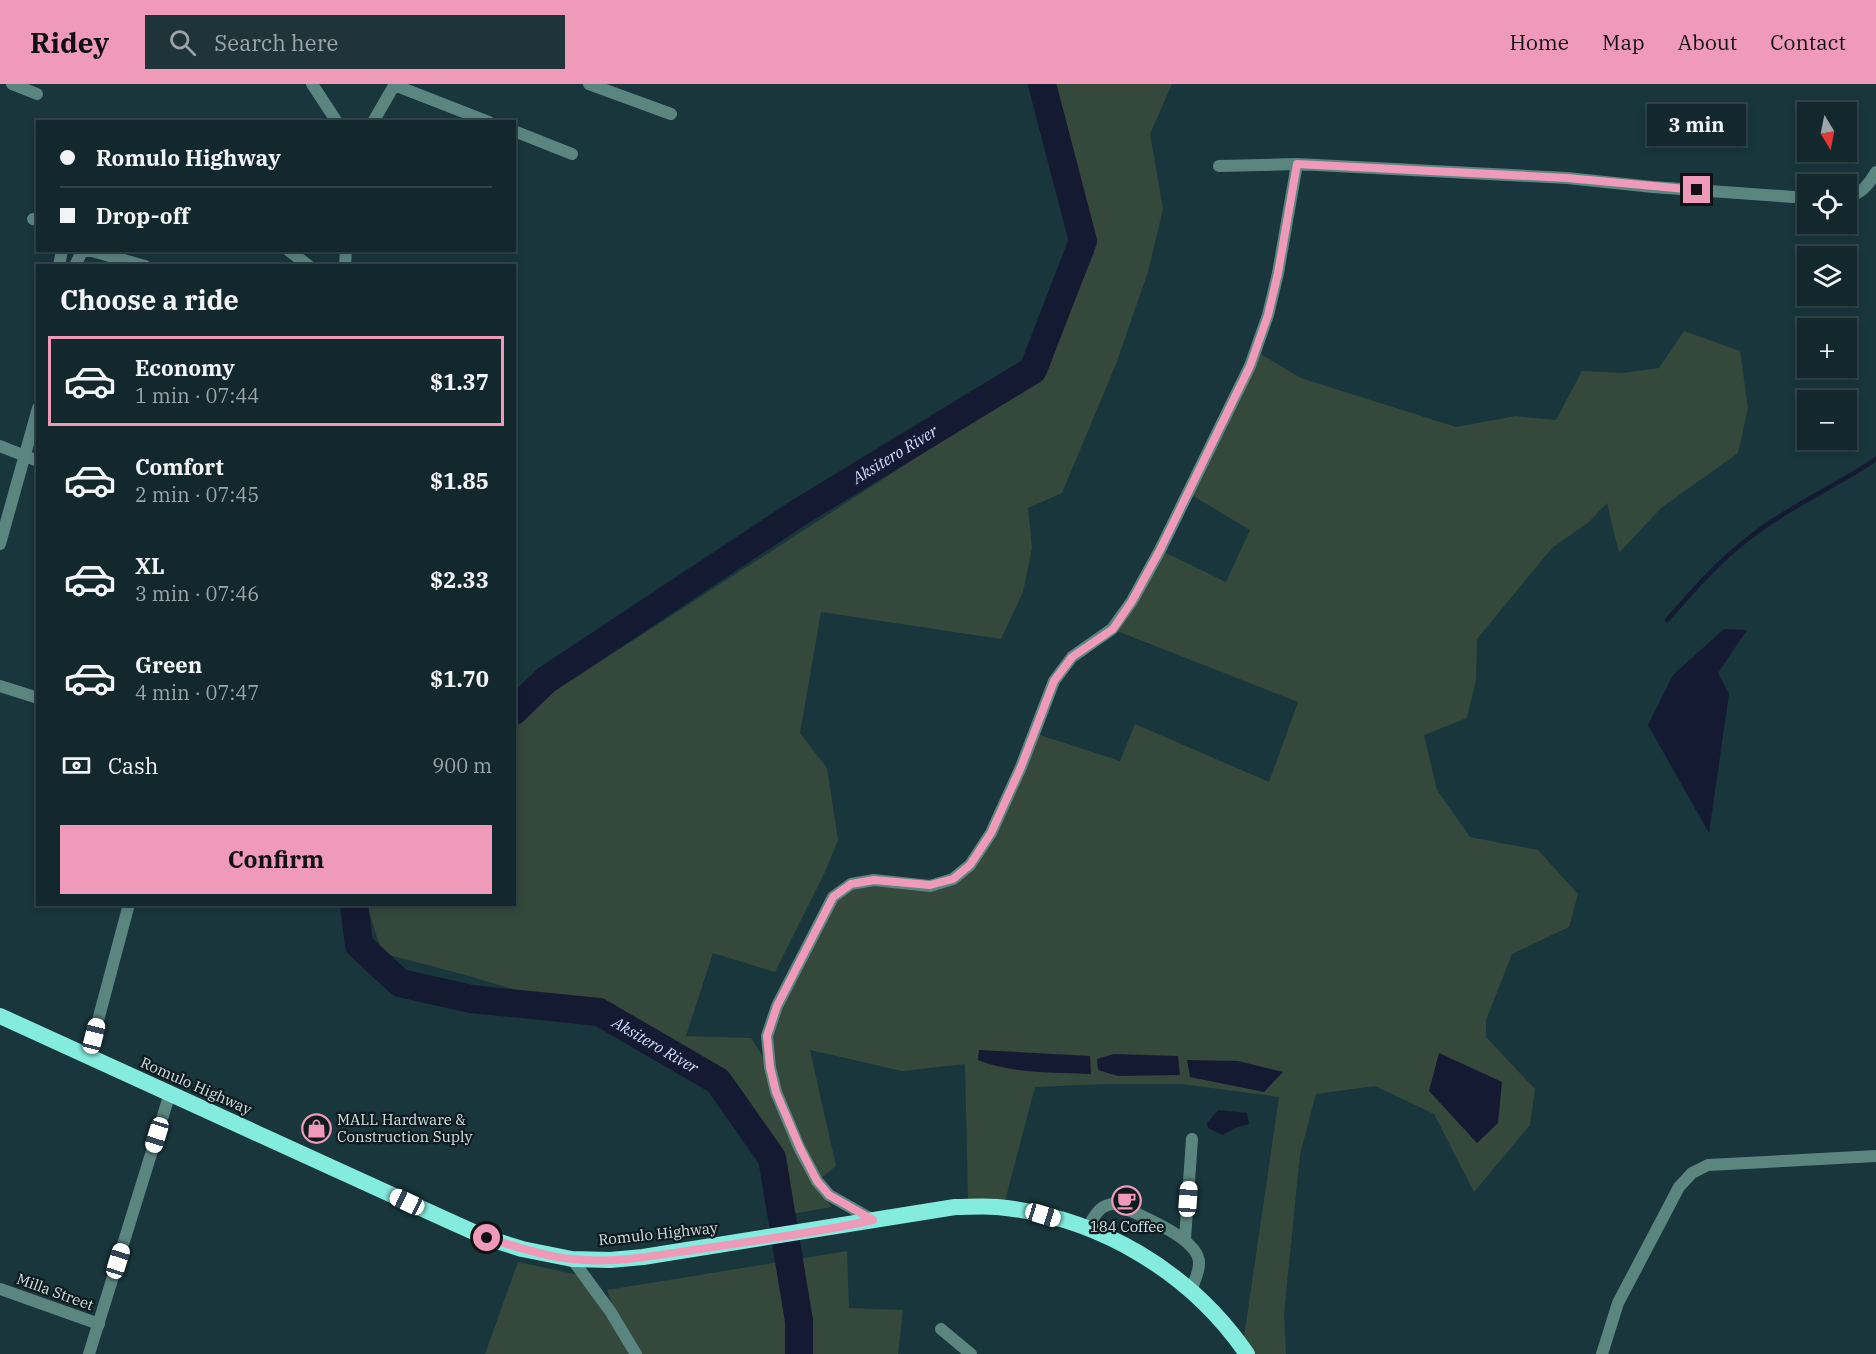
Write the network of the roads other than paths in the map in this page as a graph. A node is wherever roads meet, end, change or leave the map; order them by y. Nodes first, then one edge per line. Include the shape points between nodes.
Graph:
1 (12, 84) edge
2 (312, 84) edge
3 (394, 84) edge
4 (589, 84) edge
5 (37, 94) dead end
6 (671, 114) dead end
7 (336, 120) edge
8 (374, 120) edge
9 (484, 120) edge
10 (516, 132) edge
11 (572, 154) dead end
12 (1297, 164) junction
13 (1219, 166) dead end
14 (1876, 172) edge
15 (1857, 193) edge
16 (1797, 197) edge
17 (96, 252) edge
18 (291, 252) edge
19 (138, 264) edge
20 (306, 264) edge
21 (36, 415) edge
22 (0, 446) edge
23 (25, 456) junction
24 (36, 460) edge
25 (0, 544) edge
26 (0, 686) edge
27 (36, 697) edge
28 (128, 906) edge
29 (0, 1016) edge
30 (88, 1058) junction
31 (170, 1093) junction
32 (1192, 1139) dead end
33 (1876, 1156) edge
34 (866, 1221) junction
35 (1087, 1228) junction
36 (1185, 1239) junction
37 (572, 1259) junction
38 (0, 1289) edge
39 (1191, 1291) junction
40 (99, 1324) junction
41 (941, 1329) dead end
42 (89, 1354) edge
43 (636, 1354) edge
44 (971, 1354) edge
45 (1247, 1354) edge
46 (1602, 1354) edge

1 - 5 street
2 - 7 street
3 - 8 street
3 - 9 street
4 - 6 street
10 - 11 street
12 - 13 street
12 - 16 street via 1567,178
12 - 34 street via 1278,273 1250,366 1132,601 1113,629 1072,657 1054,681 991,833 970,865 953,879 930,885 874,880 851,884 833,897 777,1006 767,1036 776,1092 817,1181 829,1195
14 - 15 street
17 - 19 street
18 - 20 street
21 - 23 street
22 - 23 street
23 - 24 street
23 - 25 street
26 - 27 street
28 - 30 street
29 - 30 highway, Romulo Highway
30 - 31 highway, Romulo Highway
31 - 37 highway, Romulo Highway via 487,1238
31 - 40 street
32 - 36 street
33 - 46 street via 1708,1165 1692,1173 1679,1187 1618,1303
34 - 35 highway, Romulo Highway via 955,1207 996,1207
34 - 37 highway, Romulo Highway via 643,1257
35 - 36 street via 1108,1203
35 - 39 highway, Romulo Highway via 1131,1247
36 - 39 street via 1199,1263
37 - 43 street
38 - 40 street, Milla Street
39 - 45 highway, Romulo Highway
40 - 42 street
41 - 44 street

